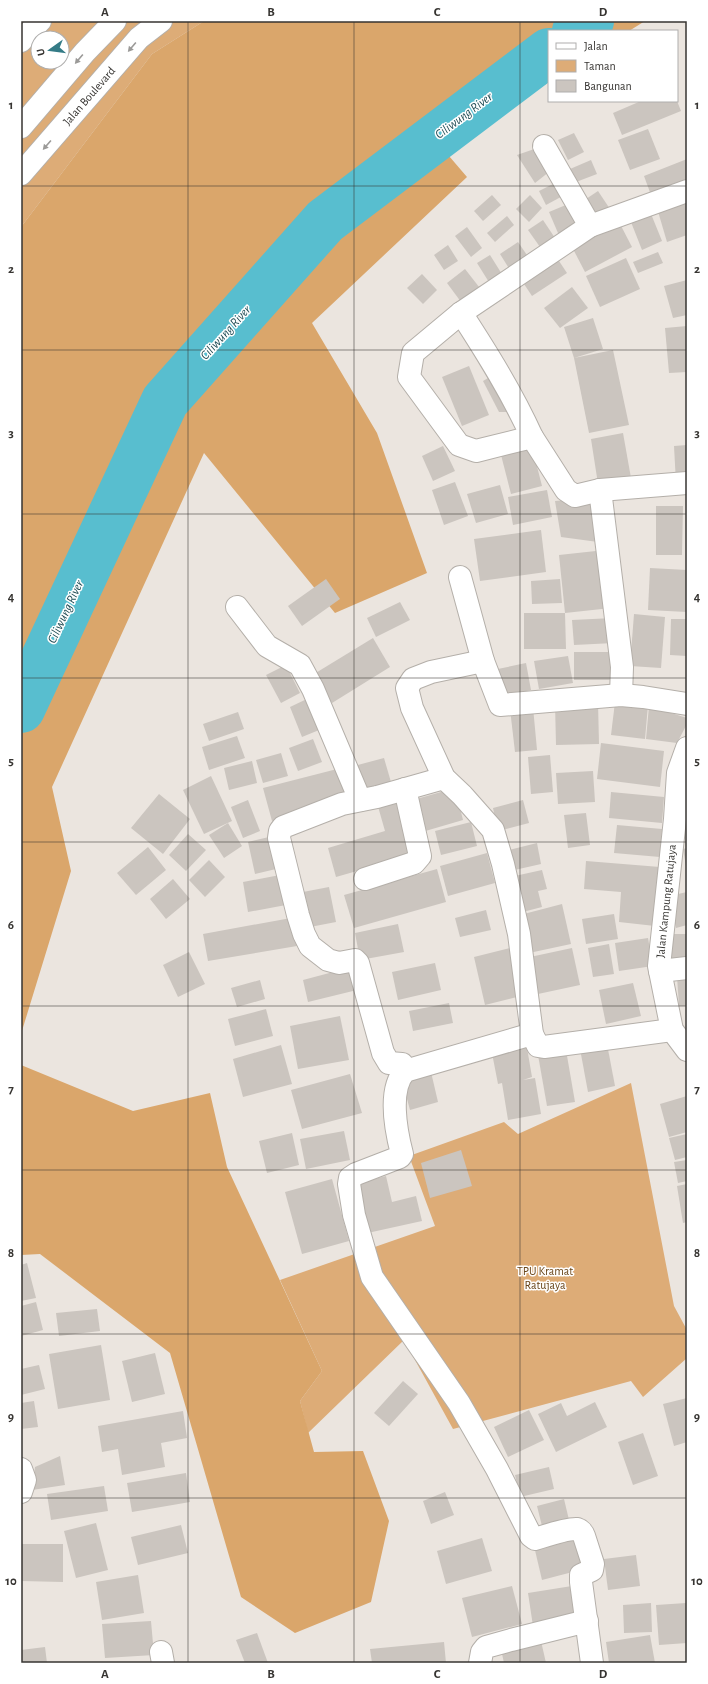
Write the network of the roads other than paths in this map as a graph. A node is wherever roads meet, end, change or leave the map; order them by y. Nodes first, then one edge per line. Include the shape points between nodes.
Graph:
1 (40, 21) edge
2 (115, 21) edge
3 (161, 21) edge
4 (21, 41) edge
5 (21, 127) edge
6 (544, 146) dead end
7 (21, 174) edge
8 (687, 191) edge
9 (590, 226) junction
10 (461, 313) junction
11 (532, 437) junction
12 (687, 483) edge
13 (600, 490) junction
14 (460, 577) dead end
15 (237, 607) dead end
16 (482, 661) junction
17 (621, 695) junction
18 (687, 704) edge
19 (687, 748) edge
20 (444, 778) junction
21 (405, 789) junction
22 (360, 800) junction
23 (681, 820) edge
24 (365, 879) dead end
25 (687, 968) edge
26 (660, 972) junction
27 (672, 1030) junction
28 (532, 1034) junction
29 (687, 1050) edge
30 (405, 1071) junction
31 (21, 1469) edge
32 (21, 1492) edge
33 (587, 1621) junction
34 (480, 1663) edge
35 (592, 1663) edge

1 - 4 street
2 -> 5 street
3 -> 7 street, Jalan Boulevard via 139,38
6 - 9 street
8 - 9 street
9 - 10 street
10 - 11 street via 500,374
10 - 11 street via 413,353 409,378 459,445 476,451
11 - 13 street via 566,490 575,496
12 - 13 street
13 - 17 street via 622,668
14 - 16 street
15 - 22 street via 267,646 300,665 313,689
16 - 17 street via 500,705
16 - 20 street via 431,672 412,679 407,688 412,708
17 - 18 street
19 - 23 street, Jalan Kampung Ratujaya via 678,773
20 - 21 street
20 - 28 street via 493,830 519,934
21 - 22 street
21 - 24 street via 420,856 414,863
22 - 30 street via 342,804 283,827 279,838 298,915 310,946 328,960 339,963 355,960 358,963 383,1053 389,1063 402,1064
23 - 26 street, Jalan Kampung Ratujaya
25 - 26 street
26 - 27 street, Jalan Kampung Ratujaya
27 - 28 street via 544,1048 538,1046
27 - 29 street, Jalan Kampung Ratujaya
28 - 30 street
30 - 33 street via 398,1085 395,1109 402,1154 350,1178 354,1215 366,1261 372,1277 459,1403 531,1536 535,1539 577,1529 582,1532 593,1564 592,1570 581,1575
31 - 32 street via 25,1480
33 - 34 street via 486,1647
33 - 35 street

